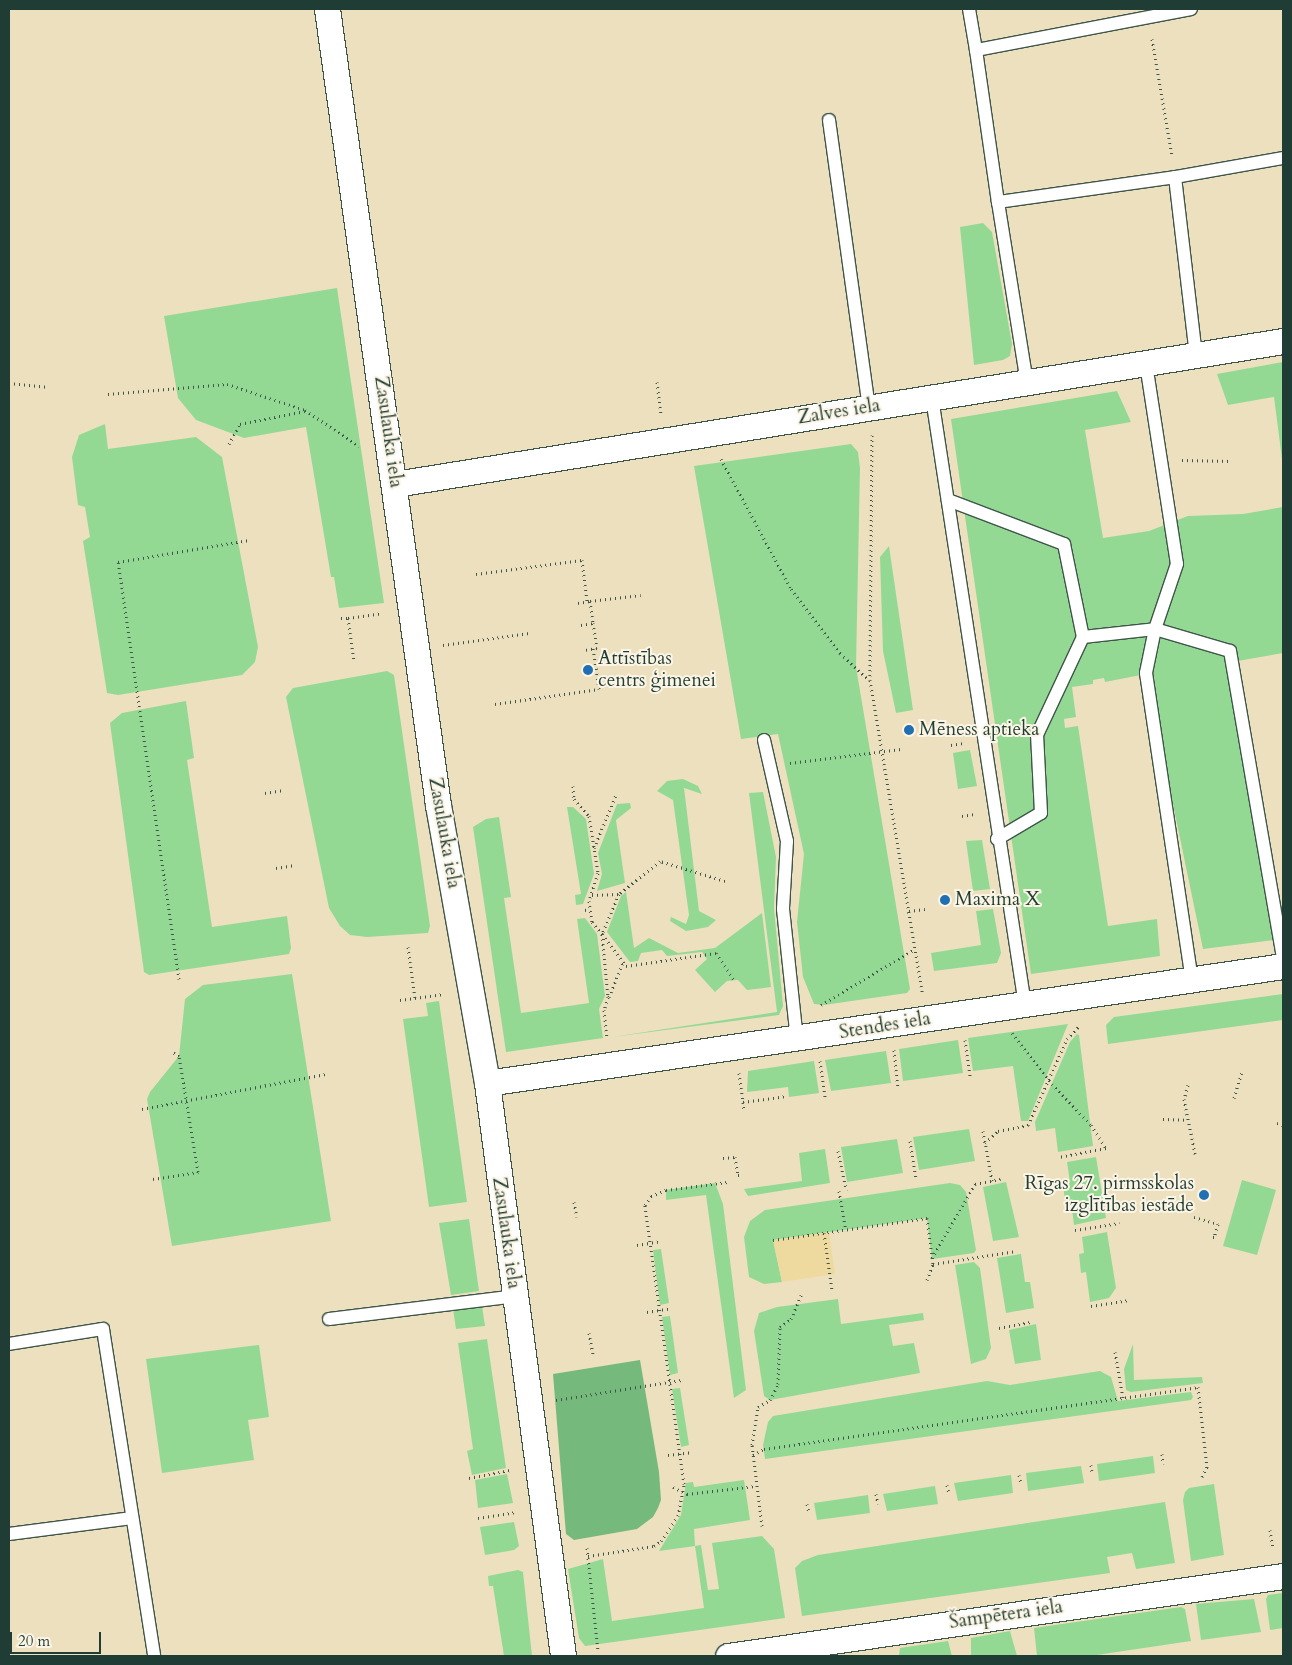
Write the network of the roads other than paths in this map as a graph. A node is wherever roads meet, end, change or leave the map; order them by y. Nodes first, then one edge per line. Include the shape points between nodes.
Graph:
1 (327, 9) edge
2 (969, 9) edge
3 (1190, 9) edge
4 (976, 50) junction
5 (829, 120) dead end
6 (1283, 158) edge
7 (1175, 177) junction
8 (998, 202) junction
9 (1283, 341) edge
10 (1196, 355) junction
11 (1146, 364) junction
12 (1026, 383) junction
13 (932, 398) junction
14 (869, 408) junction
15 (395, 484) junction
16 (948, 500) junction
17 (1156, 629) junction
18 (1083, 637) junction
19 (764, 740) dead end
20 (997, 839) junction
21 (1283, 957) edge
22 (1283, 966) edge
23 (1192, 980) junction
24 (1024, 1005) junction
25 (798, 1040) junction
26 (487, 1083) junction
27 (515, 1296) junction
28 (329, 1319) dead end
29 (9, 1344) edge
30 (132, 1518) junction
31 (9, 1534) edge
32 (1283, 1576) edge
33 (154, 1656) edge
34 (563, 1656) edge
35 (728, 1656) edge

1 - 15 street, Zasulauka iela
2 - 4 lane
3 - 4 lane
4 - 8 lane
5 - 14 lane
6 - 7 lane
7 - 8 lane
7 - 10 lane
8 - 12 lane
9 - 10 street, Zalves iela
10 - 11 street, Zalves iela
11 - 12 street, Zalves iela
11 - 17 lane via 1177,564
12 - 13 street, Zalves iela
13 - 14 street, Zalves iela
13 - 16 lane
14 - 15 street, Zalves iela
15 - 26 street, Zasulauka iela via 438,805
16 - 18 lane via 1064,544
16 - 20 lane
17 - 18 lane
17 - 21 lane via 1230,651
17 - 23 lane via 1146,674
18 - 20 lane via 1037,736 1041,813
19 - 25 lane via 787,841 783,909
20 - 24 lane
22 - 23 street, Stendes iela
23 - 24 street, Stendes iela
24 - 25 street, Stendes iela
25 - 26 street, Stendes iela
26 - 27 street, Zasulauka iela
27 - 28 lane
27 - 34 street, Zasulauka iela
29 - 30 lane via 103,1329
30 - 31 lane
30 - 33 lane
32 - 35 street, Šampētera iela

